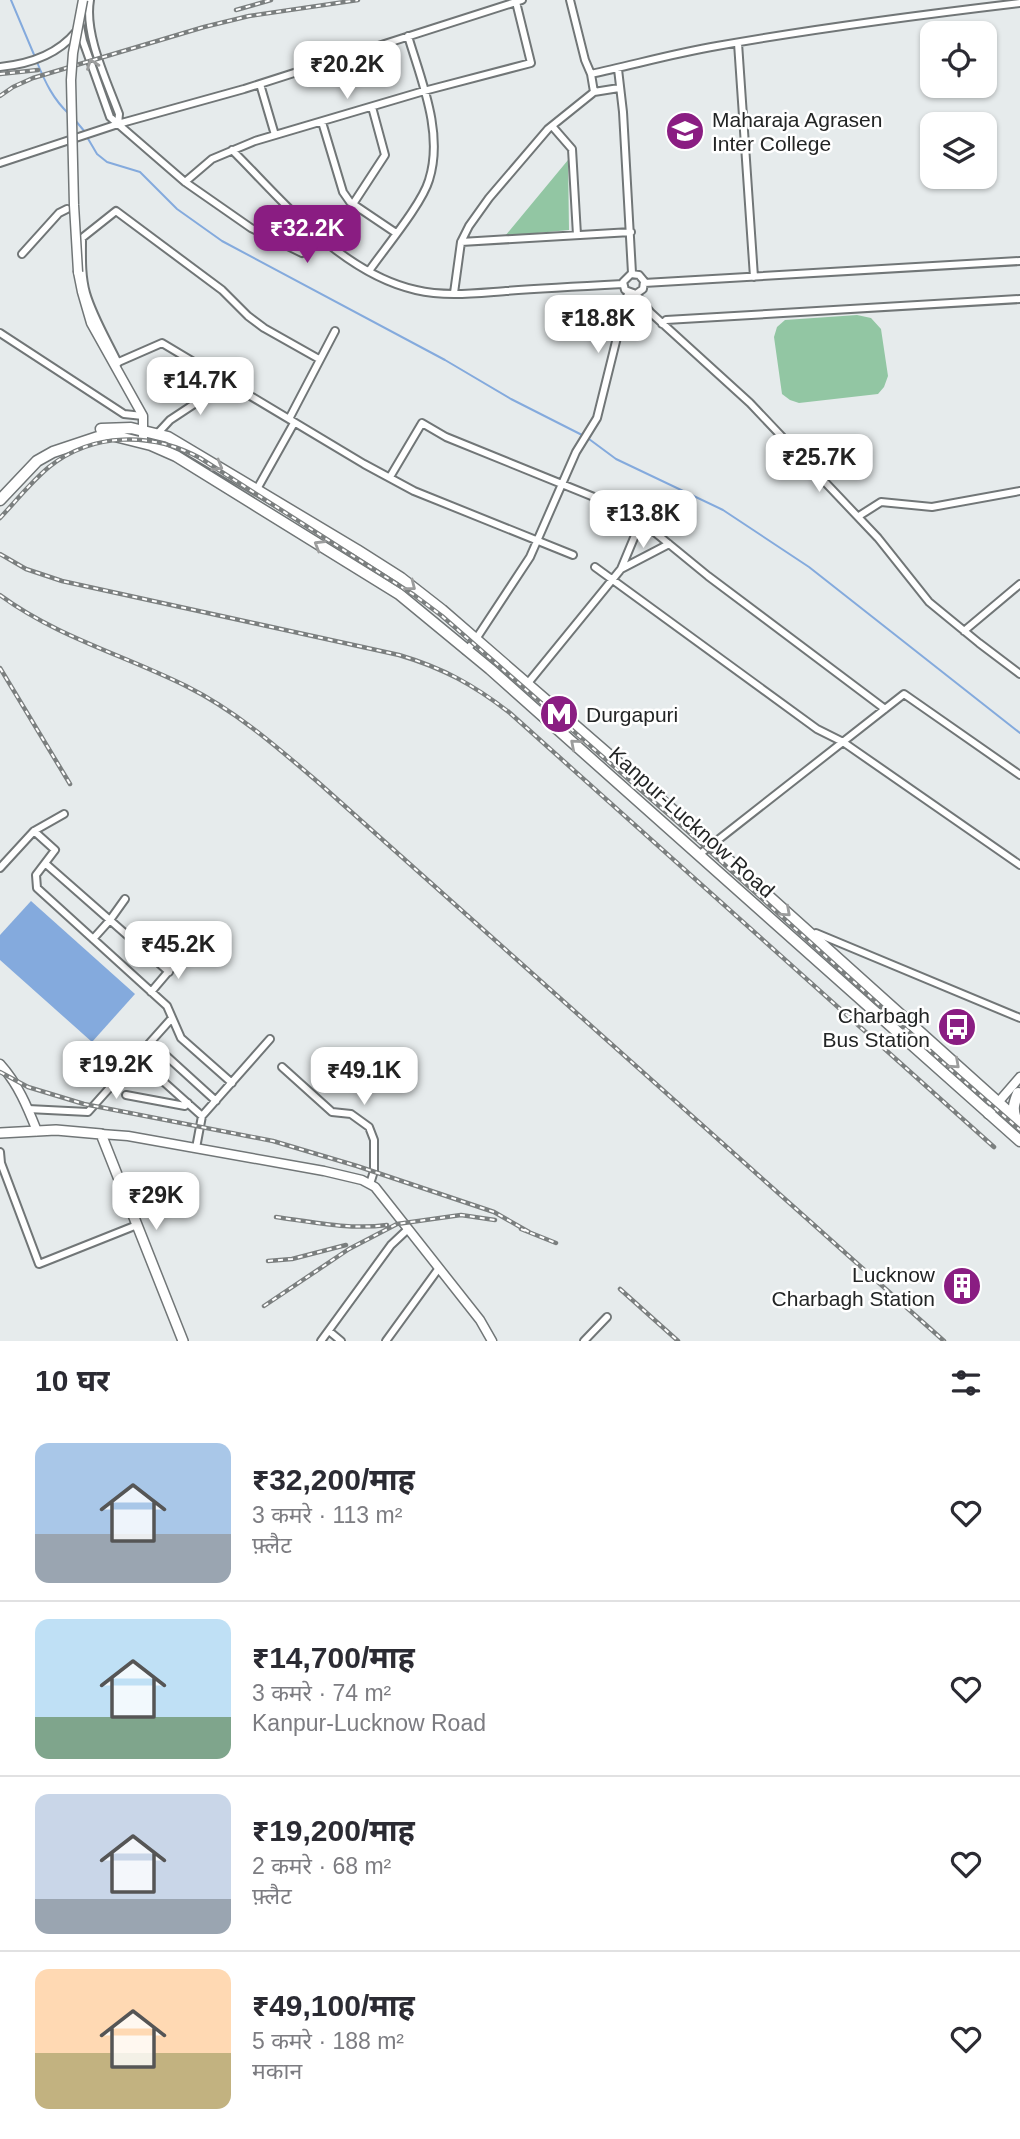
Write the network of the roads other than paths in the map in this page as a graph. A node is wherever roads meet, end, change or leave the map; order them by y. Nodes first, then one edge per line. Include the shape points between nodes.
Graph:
1 (81, 0) edge
2 (90, 0) edge
3 (570, 0) edge
4 (519, 1) edge
5 (1020, 3) edge
6 (80, 28) junction
7 (408, 36) junction
8 (738, 43) junction
9 (0, 67) edge
10 (618, 69) junction
11 (591, 74) junction
12 (260, 84) junction
13 (619, 88) junction
14 (424, 91) junction
15 (594, 92) junction
16 (372, 107) junction
17 (322, 122) junction
18 (118, 124) junction
19 (552, 126) junction
20 (275, 135) junction
21 (232, 149) junction
22 (0, 163) edge
23 (185, 182) junction
24 (353, 204) junction
25 (67, 209) dead end
26 (631, 232) junction
27 (396, 233) junction
28 (317, 234) junction
29 (577, 236) junction
30 (461, 242) junction
31 (22, 254) dead end
32 (1020, 261) edge
33 (369, 271) junction
34 (632, 274) junction
35 (754, 277) junction
36 (644, 283) junction
37 (623, 284) junction
38 (454, 293) junction
39 (632, 293) junction
40 (1020, 299) edge
41 (662, 324) junction
42 (335, 331) dead end
43 (0, 333) edge
44 (319, 359) junction
45 (116, 363) junction
46 (226, 383) junction
47 (143, 416) junction
48 (291, 421) junction
49 (143, 429) junction
50 (158, 433) junction
51 (143, 443) junction
52 (390, 477) junction
53 (562, 485) junction
54 (257, 489) junction
55 (0, 491) edge
56 (1020, 491) edge
57 (0, 499) edge
58 (859, 516) junction
59 (641, 521) junction
60 (537, 541) junction
61 (669, 544) junction
62 (573, 555) dead end
63 (596, 567) dead end
64 (621, 569) junction
65 (613, 579) junction
66 (1020, 584) edge
67 (964, 631) junction
68 (476, 639) junction
69 (466, 651) junction
70 (1020, 674) edge
71 (528, 683) junction
72 (885, 709) junction
73 (843, 742) junction
74 (1020, 775) edge
75 (64, 814) dead end
76 (34, 831) junction
77 (712, 845) junction
78 (700, 855) junction
79 (46, 864) junction
80 (1020, 865) edge
81 (0, 868) edge
82 (125, 900) dead end
83 (110, 920) junction
84 (813, 936) junction
85 (93, 939) junction
86 (185, 952) dead end
87 (169, 972) junction
88 (864, 981) junction
89 (151, 992) junction
90 (853, 993) junction
91 (172, 1018) junction
92 (1020, 1018) edge
93 (920, 1032) junction
94 (270, 1039) dead end
95 (151, 1042) junction
96 (909, 1043) junction
97 (136, 1058) junction
98 (282, 1067) dead end
99 (2, 1071) edge
100 (1020, 1077) edge
101 (232, 1083) junction
102 (1019, 1092) edge
103 (125, 1096) dead end
104 (216, 1101) junction
105 (188, 1103) junction
106 (1002, 1106) junction
107 (28, 1109) junction
108 (202, 1116) junction
109 (992, 1117) junction
110 (1018, 1121) edge
111 (37, 1131) junction
112 (0, 1133) edge
113 (102, 1134) junction
114 (1020, 1141) edge
115 (196, 1148) junction
116 (0, 1152) edge
117 (370, 1184) junction
118 (137, 1226) junction
119 (408, 1229) junction
120 (439, 1268) junction
121 (607, 1317) dead end
122 (328, 1331) junction
123 (183, 1341) edge
124 (321, 1341) edge
125 (341, 1341) edge
126 (386, 1341) edge
127 (492, 1341) edge
128 (584, 1341) edge

1 - 6 street
1 - 45 street, bridge via 71,80 78,272 91,323
2 - 18 street via 92,38 119,114
3 - 11 street
4 - 7 street
4 - 14 street via 531,63
5 - 8 street
6 - 9 street via 63,47 30,62
18 -> 6 street via 110,117
7 - 12 street
7 - 14 street
8 - 10 street
8 - 35 street
10 - 11 street
10 - 13 street
11 - 15 street
12 - 18 street
12 - 20 street
13 - 15 street
13 - 26 street
14 - 16 street
14 - 27 street via 433,138 429,181
15 - 19 street
16 - 17 street
16 - 24 street via 385,155
17 - 20 street
17 - 24 street via 343,192
18 - 22 street
18 - 23 street
19 - 29 street via 572,149
19 - 30 street via 489,198
20 - 21 street
21 - 23 street
21 - 28 street
23 - 28 street via 251,228 302,253
24 - 27 street
25 - 31 street
26 - 29 street
26 - 34 street
27 - 33 street
28 - 33 street
29 - 30 street
30 - 38 street
32 - 35 street
33 - 38 street via 417,290
34 - 36 street
34 - 37 street
35 - 36 street
36 - 39 street via 643,289
37 - 38 street
37 - 39 street
39 - 41 street
39 - 53 street via 597,418
40 - 41 street via 666,320
41 - 58 street via 750,403
42 - 44 street
43 - 47 street via 124,414
44 - 45 street via 264,328 222,290 116,211 82,238 82,262 85,291
44 - 48 street
45 - 46 street via 162,343
45 - 47 street
46 - 48 street
46 - 50 street
47 - 49 street
48 - 52 street
48 - 54 street
49 - 50 main road, Kanpur-Lucknow Road
49 - 51 street
49 - 55 main road, Kanpur-Lucknow Road via 92,431 50,446 35,454
50 -> 54 main road, Kanpur-Lucknow Road
51 - 57 main road, Kanpur-Lucknow Road via 107,433 53,452
69 -> 51 main road, Kanpur-Lucknow Road via 399,594 176,456
52 - 53 street via 422,423
52 - 60 street
53 - 59 street
53 - 60 street
54 -> 68 main road, Kanpur-Lucknow Road via 401,578
56 - 58 street via 932,507 881,502
58 - 67 street via 929,602
59 - 61 street
59 - 64 street
60 - 62 street
60 - 68 street
61 - 64 street
61 - 72 street
63 - 65 street
64 - 65 street
65 - 71 street
65 - 73 street via 817,729
66 - 67 street
67 - 70 street
68 - 69 street
68 - 71 main road, Kanpur-Lucknow Road
78 -> 69 main road, Kanpur-Lucknow Road
71 - 77 main road, Kanpur-Lucknow Road
72 - 73 street
72 - 74 street via 904,694
73 - 77 street
73 - 80 street
75 - 76 street
76 - 79 street via 55,850
76 - 81 street
77 - 78 street
77 -> 84 main road, Kanpur-Lucknow Road
78 - 90 main road, Kanpur-Lucknow Road
79 - 83 street
79 - 85 street via 36,875 37,888
82 - 83 street
83 - 85 street
83 - 87 street
84 - 88 main road, Kanpur-Lucknow Road
84 - 92 street via 816,933
85 - 89 street
86 - 87 street
87 - 89 street
88 - 90 main road
88 - 93 main road, Kanpur-Lucknow Road
89 - 91 street via 167,1006
90 - 96 main road, Kanpur-Lucknow Road
91 - 95 street
91 - 101 street via 181,1038
93 - 96 main road
93 -> 106 main road, Kanpur-Lucknow Road
94 - 101 street
95 - 97 street
95 - 104 street
96 - 109 main road, Kanpur-Lucknow Road
97 - 105 street
97 - 107 street via 88,1112
98 - 117 street via 332,1112 351,1114 369,1127 374,1140
99 - 107 street via 14,1079
100 - 106 street
101 - 104 street
102 - 106 street
102 - 110 main road via 1014,1106
103 - 105 street
104 - 108 street
105 - 108 street
106 - 109 street
106 - 110 main road, Kanpur-Lucknow Road
107 - 111 street
108 - 115 street
109 - 114 main road, Kanpur-Lucknow Road
111 - 112 main road
111 - 113 main road
113 - 115 street
113 - 118 main road
115 - 117 street
116 - 118 street via 39,1264
117 - 119 street
118 - 123 main road
119 - 120 street
119 - 122 street via 391,1245
120 - 126 street
120 - 127 street
121 - 128 street
122 - 124 street
122 - 125 street

